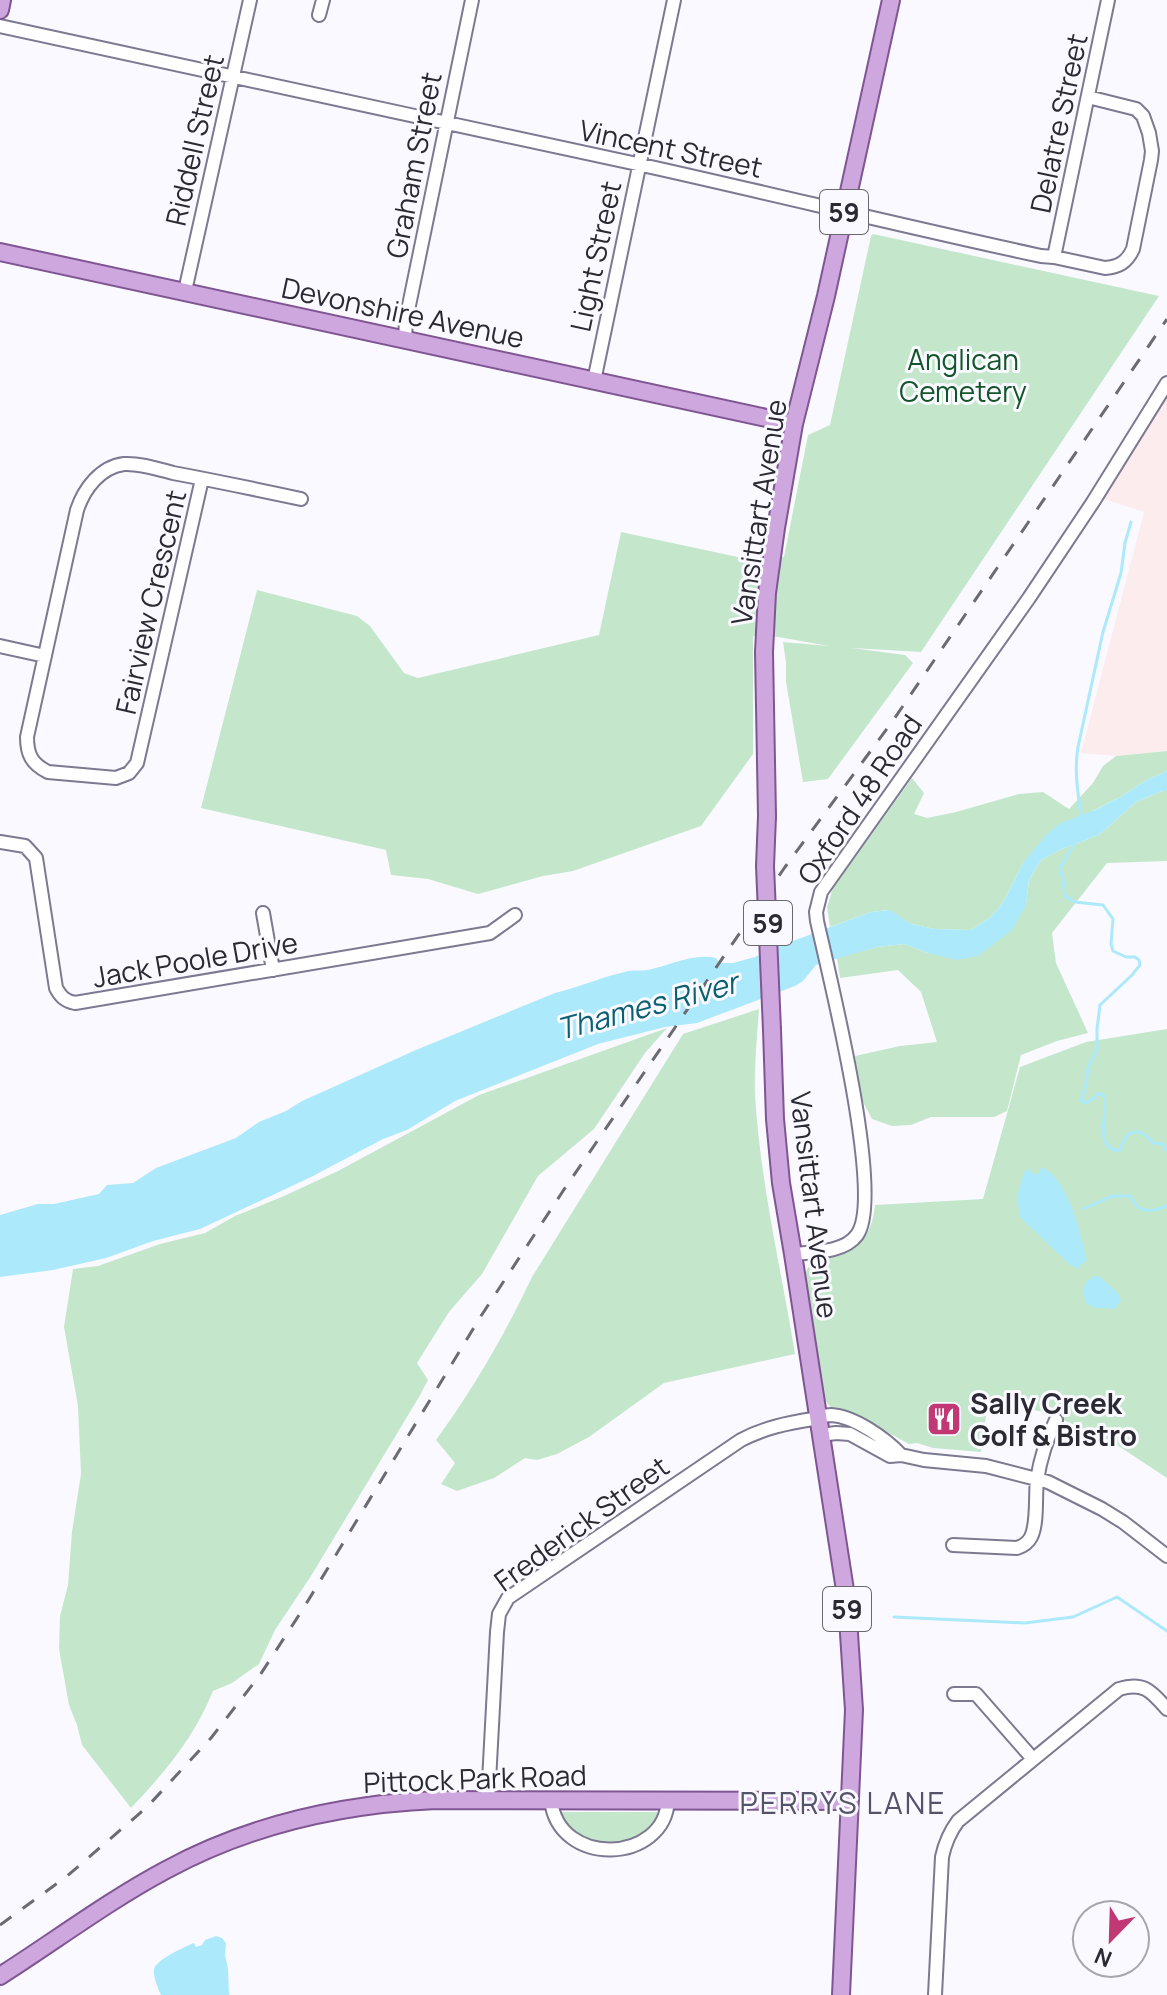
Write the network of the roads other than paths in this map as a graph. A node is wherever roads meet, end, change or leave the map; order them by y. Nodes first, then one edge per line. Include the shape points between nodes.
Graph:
1 (2, 0) edge
2 (250, 0) edge
3 (323, 0) edge
4 (472, 0) edge
5 (674, 0) edge
6 (891, 0) edge
7 (1108, 0) edge
8 (0, 10) edge
9 (319, 15) dead end
10 (0, 26) edge
11 (232, 77) junction
12 (1088, 97) junction
13 (445, 124) junction
14 (639, 165) junction
15 (844, 212) junction
16 (0, 252) edge
17 (1054, 257) junction
18 (185, 291) junction
19 (405, 340) junction
20 (594, 381) junction
21 (1167, 383) edge
22 (794, 424) junction
23 (202, 479) junction
24 (301, 499) dead end
25 (0, 646) edge
26 (45, 656) junction
27 (0, 842) edge
28 (263, 913) dead end
29 (515, 915) dead end
30 (273, 970) junction
31 (793, 1254) junction
32 (818, 1418) junction
33 (1056, 1420) dead end
34 (821, 1435) junction
35 (901, 1455) junction
36 (1037, 1479) junction
37 (953, 1545) dead end
38 (1167, 1556) edge
39 (954, 1694) dead end
40 (1167, 1709) edge
41 (1033, 1759) junction
42 (488, 1800) junction
43 (551, 1800) junction
44 (668, 1800) junction
45 (850, 1801) junction
46 (0, 1976) edge
47 (841, 1995) edge
48 (935, 1995) edge

1 - 8 main road
2 - 11 street, Riddell Street
3 - 9 street
4 - 13 street, Graham Street
5 - 14 street, Light Street
6 - 15 main road, Vansittart Avenue / 59
7 - 12 street, Delatre Street
10 - 11 street, Vincent Street
11 - 13 street, Vincent Street
11 - 18 street, Riddell Street
12 - 17 street, Delatre Street
12 - 17 street, Vincent Street via 1136,109 1143,116 1152,151 1137,232 1127,259 1112,268
13 - 14 street, Vincent Street
13 - 19 street, Graham Street
14 - 15 street, Vincent Street
14 - 20 street, Light Street
15 - 17 street, Vincent Street
15 - 22 main road, Vansittart Avenue / 59
16 - 18 main road, Devonshire Avenue
18 - 19 main road, Devonshire Avenue
19 - 20 main road, Devonshire Avenue
20 - 22 main road, Devonshire Avenue
21 - 31 street, Oxford 48 Road via 1070,537 821,892 817,921 858,1118 865,1198 863,1221 848,1243
22 - 31 main road, Vansittart Avenue / 59, bridge via 767,593 764,652 765,866 775,1119
23 - 24 street
23 - 26 street, Fairview Crescent via 122,464 87,488 75,518
23 - 26 street, Fairview Crescent via 138,759 129,773 110,778 58,773 31,759 26,738
25 - 26 street
27 - 30 street, Jack Poole Drive via 25,846 36,858 56,988 66,1001
28 - 30 street
29 - 30 street, Jack Poole Drive via 490,933
31 - 32 main road, Vansittart Avenue / 59
32 - 34 main road, Vansittart Avenue / 59
32 - 35 street via 851,1421 889,1442
32 - 42 street, Frederick Street via 741,1440 504,1601 497,1632
33 - 36 street
34 - 35 street via 850,1434 890,1456
34 - 45 main road, Vansittart Avenue / 59 via 851,1643
35 - 36 street
36 - 37 street via 1033,1532 1024,1545
36 - 38 street via 1102,1509
39 - 41 street via 976,1694
40 - 41 street via 1149,1690 1119,1689
41 - 48 street via 958,1821 944,1844
42 - 43 main road, Pittock Park Road
42 - 46 main road, Pittock Park Road via 354,1807 254,1832 166,1870
43 - 44 main road, Pittock Park Road
43 - 44 street via 554,1817 567,1834 584,1845 608,1849 650,1836 665,1819
44 - 45 main road, Pittock Park Road
45 - 47 main road, Vansittart Avenue / 59

